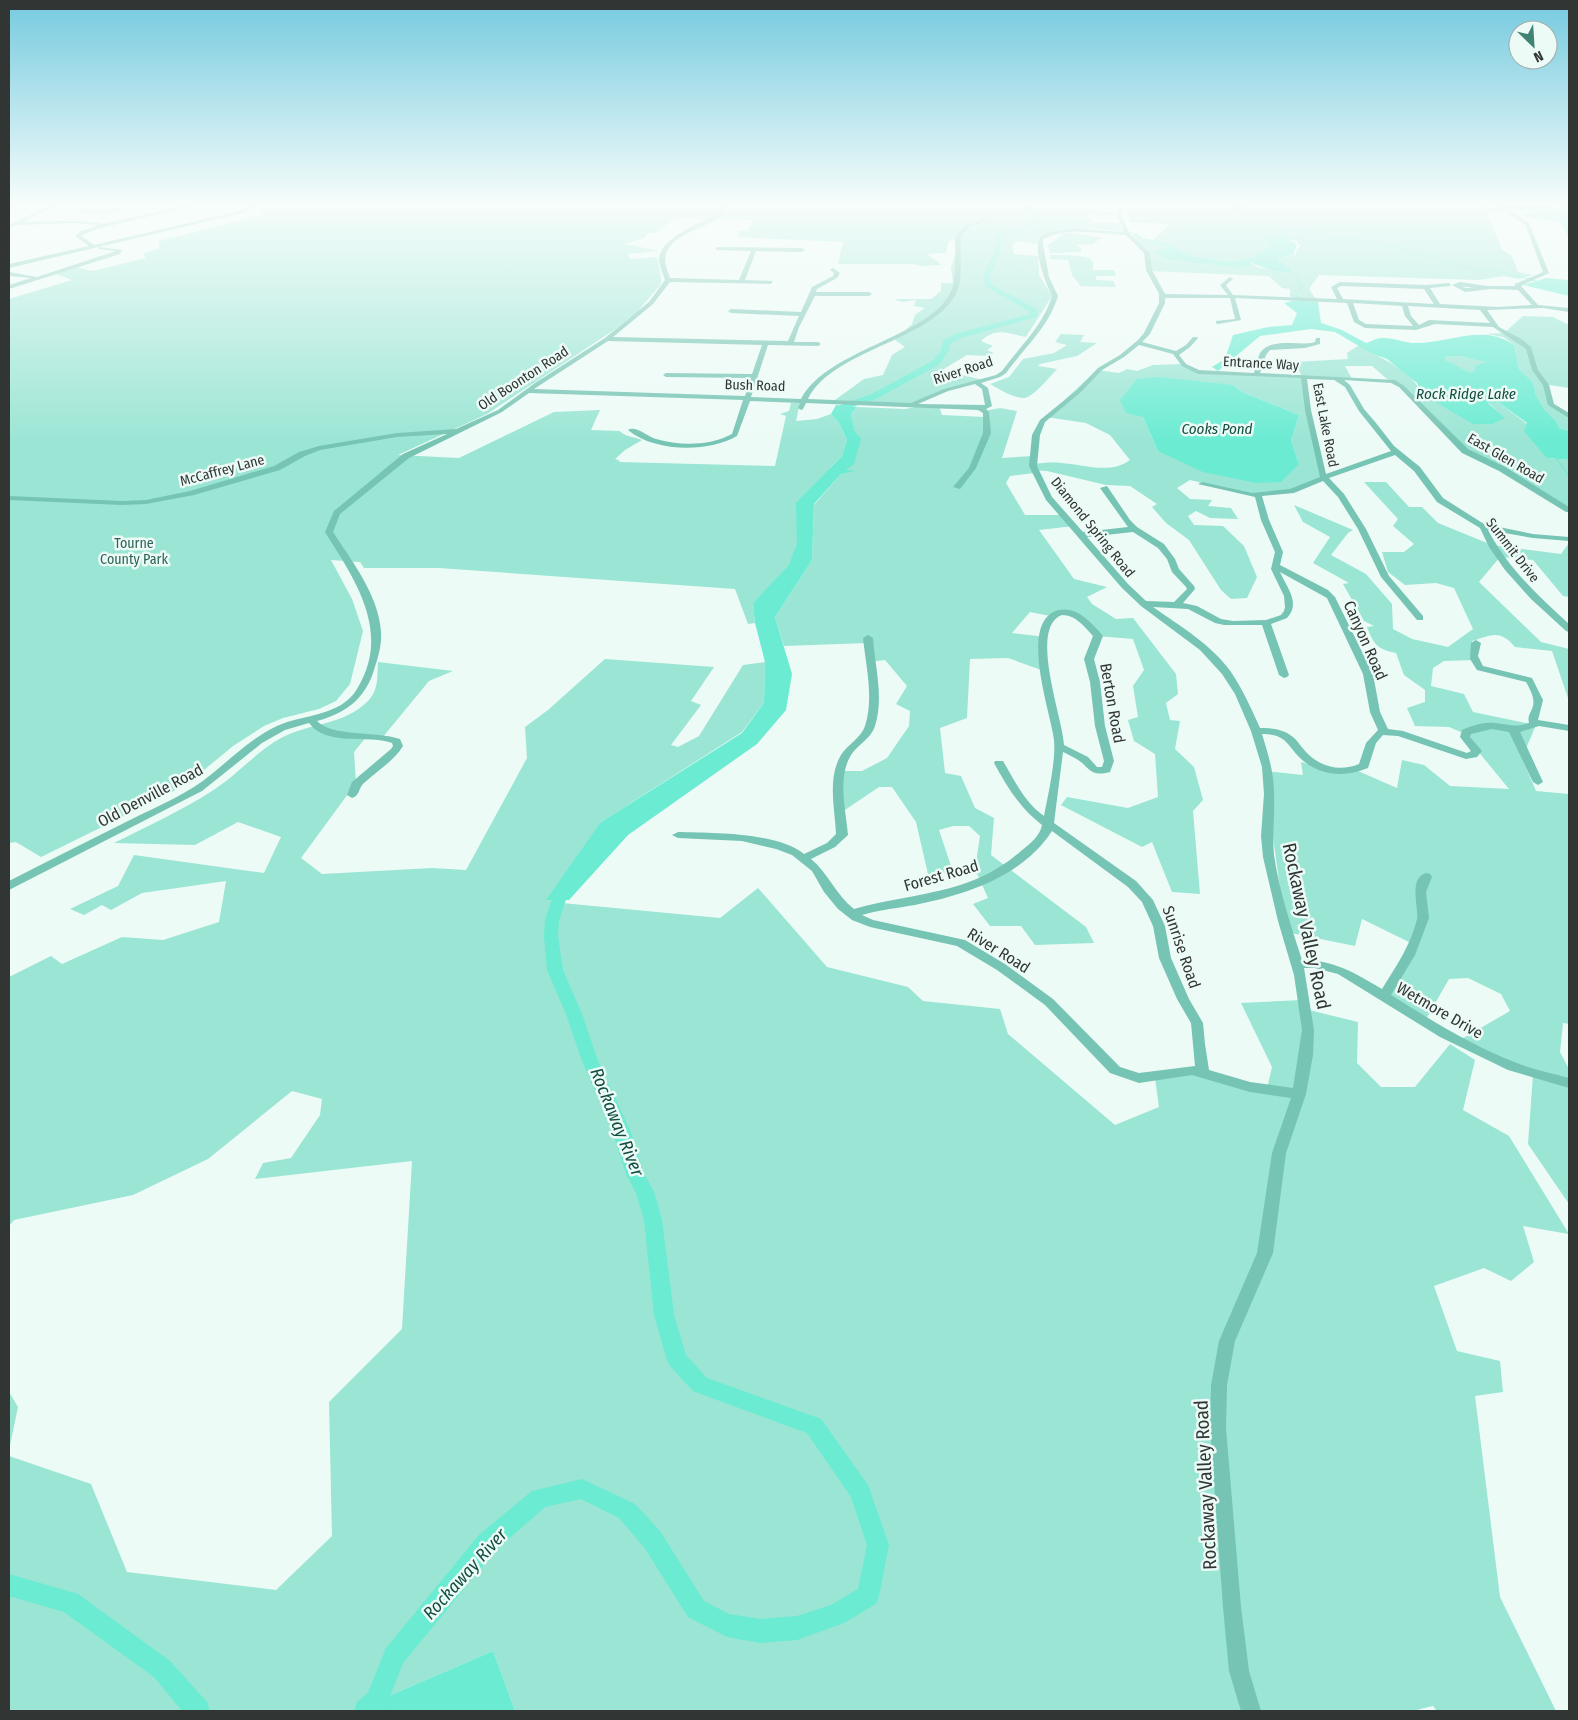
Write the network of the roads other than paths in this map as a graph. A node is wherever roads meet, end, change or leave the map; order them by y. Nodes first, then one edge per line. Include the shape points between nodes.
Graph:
1 (21, 283) edge
2 (665, 283) edge
3 (823, 283) edge
4 (956, 283) edge
5 (1050, 283) edge
6 (1156, 283) edge
7 (1225, 283) edge
8 (1521, 283) edge
9 (1449, 285) dead end
10 (9, 287) edge
11 (1426, 287) junction
12 (1489, 287) junction
13 (1520, 288) junction
14 (813, 294) junction
15 (869, 294) dead end
16 (1162, 296) junction
17 (1232, 297) junction
18 (1340, 301) junction
19 (1349, 302) junction
20 (1404, 304) junction
21 (1438, 306) junction
22 (1536, 306) junction
23 (1482, 308) junction
24 (1569, 310) edge
25 (731, 311) dead end
26 (801, 314) junction
27 (1412, 320) junction
28 (1218, 322) dead end
29 (1436, 322) junction
30 (1494, 325) junction
31 (1418, 328) junction
32 (1195, 338) dead end
33 (607, 339) junction
34 (1318, 339) dead end
35 (766, 342) junction
36 (791, 343) junction
37 (1138, 343) junction
38 (818, 344) dead end
39 (1176, 354) junction
40 (666, 375) dead end
41 (1256, 375) junction
42 (753, 376) junction
43 (1304, 377) junction
44 (1337, 378) junction
45 (1392, 381) joint
46 (977, 383) junction
47 (529, 391) junction
48 (747, 397) junction
49 (805, 400) junction
50 (900, 405) junction
51 (801, 408) dead end
52 (980, 408) junction
53 (1569, 416) edge
54 (631, 430) dead end
55 (454, 433) junction
56 (1396, 452) junction
57 (1324, 478) junction
58 (1202, 484) dead end
59 (957, 487) dead end
60 (1104, 488) dead end
61 (1258, 495) junction
62 (9, 498) edge
63 (1569, 510) edge
64 (1482, 526) junction
65 (1134, 529) junction
66 (1081, 535) junction
67 (1569, 539) edge
68 (1278, 561) junction
69 (348, 562) joint
70 (1144, 604) junction
71 (1176, 605) junction
72 (1420, 618) dead end
73 (1167, 620) joint
74 (1266, 623) junction
75 (1569, 629) edge
76 (868, 638) dead end
77 (1476, 643) dead end
78 (1284, 675) dead end
79 (311, 719) junction
80 (1535, 724) junction
81 (1569, 728) edge
82 (1513, 729) junction
83 (1256, 731) junction
84 (1383, 732) junction
85 (1059, 746) junction
86 (999, 763) dead end
87 (1538, 782) dead end
88 (352, 796) dead end
89 (1047, 822) junction
90 (678, 835) dead end
91 (804, 858) junction
92 (1426, 877) dead end
93 (9, 886) edge
94 (852, 914) junction
95 (1297, 964) junction
96 (1384, 996) junction
97 (1203, 1073) junction
98 (1569, 1083) edge
99 (1299, 1094) junction
100 (1251, 1711) edge

1 - 10 street
2 - 33 street, Old Boonton Road via 650,303
3 - 14 street via 814,288
4 - 49 street via 954,292 943,306 893,338 833,368 815,383
5 - 46 street, River Road via 1055,293 1053,304 1039,327 1004,372
6 - 16 street
7 - 17 street via 1223,285
8 - 13 street via 1518,284
9 - 11 street
11 - 18 street via 1340,284 1334,287
11 - 21 street
12 - 12 street via 1465,290 1455,285 1469,284
12 - 13 street
13 - 22 street
14 - 15 street
14 - 26 street
16 - 17 street
16 - 37 street, Diamond Spring Road via 1150,328
17 - 18 street
17 - 28 street via 1238,320
18 - 19 street
19 - 20 street
19 - 31 street via 1360,325
20 - 21 street
20 - 27 street
21 - 23 street
22 - 23 street
22 - 24 street
23 - 30 street
25 - 26 street
26 - 36 street via 793,329
27 - 29 street
27 - 31 street
29 - 30 street
29 - 31 street
30 - 53 street via 1529,348 1551,404
32 - 39 street
33 - 35 street
33 - 47 street, Old Boonton Road
34 - 41 street via 1318,343 1310,346 1268,349
35 - 36 street
35 - 42 street
36 - 38 street
37 - 39 street, Entrance Way
37 - 66 street, Diamond Spring Road via 1096,372 1038,427 1033,458 1035,472 1049,498
39 - 41 street, Entrance Way via 1192,370
40 - 42 street
41 - 43 street, Entrance Way
42 - 48 street
43 - 44 street, Entrance Way
43 - 57 street, East Lake Road
44 - 45 street, Entrance Way
44 - 56 street, Summit Drive via 1348,386 1362,410
45 - 63 street, East Glen Road via 1420,402 1465,452 1502,469
46 - 50 street, River Road
46 - 52 street via 985,388 989,404
47 - 48 street, Bush Road
47 - 55 street, Old Boonton Road via 500,411
48 - 49 street, Bush Road
48 - 54 street via 735,435 719,443 663,443
49 - 50 street, Bush Road
49 - 51 street
50 - 52 street, Bush Road
52 - 59 street via 986,412 987,433 972,468
55 - 62 street, McCaffrey Lane via 437,431 397,435 319,448 283,466 253,476 146,502
55 - 69 street, Old Boonton Road via 406,456 337,513 330,532
56 - 57 street
56 - 64 street, Summit Drive via 1417,469 1440,500
57 - 61 street via 1291,491
57 - 72 street via 1342,496 1386,577
58 - 61 street
60 - 65 street
61 - 68 street via 1279,551
64 - 67 street via 1532,536
64 - 75 street, Summit Drive via 1508,568
65 - 66 street
65 - 71 street via 1161,546 1177,573 1190,586 1189,593
66 - 70 street, Diamond Spring Road via 1124,586
68 - 74 street via 1276,573 1286,589 1288,612 1280,620
68 - 84 street, Canyon Road via 1330,597 1369,675 1376,720
69 - 79 street, Old Denville Road via 375,619 376,646 366,686 356,698 337,711
70 - 71 street
70 - 73 street, Diamond Spring Road
71 - 74 street via 1200,610 1227,623
73 - 83 street, Rockaway Valley Road via 1203,648 1226,672 1240,694
74 - 78 street
76 - 91 street via 872,719 865,736 843,760 839,784 842,835 831,845
77 - 80 street via 1472,654 1480,668 1529,680 1538,701 1532,715
79 - 88 street via 328,732 396,741 398,746 394,751 356,784
79 - 93 street, Old Denville Road via 280,728 249,746 213,778 177,801
80 - 81 street
80 - 82 street
82 - 84 street via 1492,726 1466,732 1465,737 1477,752 1466,756 1399,733
82 - 87 street
83 - 84 street via 1276,732 1289,738 1308,760 1330,772 1343,773 1364,766 1368,748
83 - 95 street, Rockaway Valley Road via 1267,767 1270,864
85 - 85 street, Berton Road via 1043,665 1044,627 1058,614 1074,614 1098,636 1089,659 1109,761 1106,770 1094,770 1084,760
85 - 89 street
86 - 89 street, Sunrise Road via 1032,817
89 - 94 street, Forest Road via 1047,830 1025,855 994,877 917,901
89 - 97 street, Sunrise Road via 1132,884 1147,900 1159,926 1165,958 1196,1023
90 - 91 street, River Road via 742,838 779,846
91 - 94 street, River Road
92 - 96 street via 1420,888 1423,918 1409,955
94 - 97 street, River Road via 870,923 944,938 972,949 1048,1002 1115,1070 1139,1078 1192,1070
95 - 96 street, Wetmore Drive via 1315,964 1342,971
95 - 99 street, Rockaway Valley Road via 1308,1030
96 - 98 street, Wetmore Drive via 1445,1034 1513,1067
97 - 99 street, River Road via 1250,1086
99 - 100 street, Rockaway Valley Road via 1279,1153 1265,1253 1227,1341 1219,1384 1218,1428 1232,1607 1239,1671

